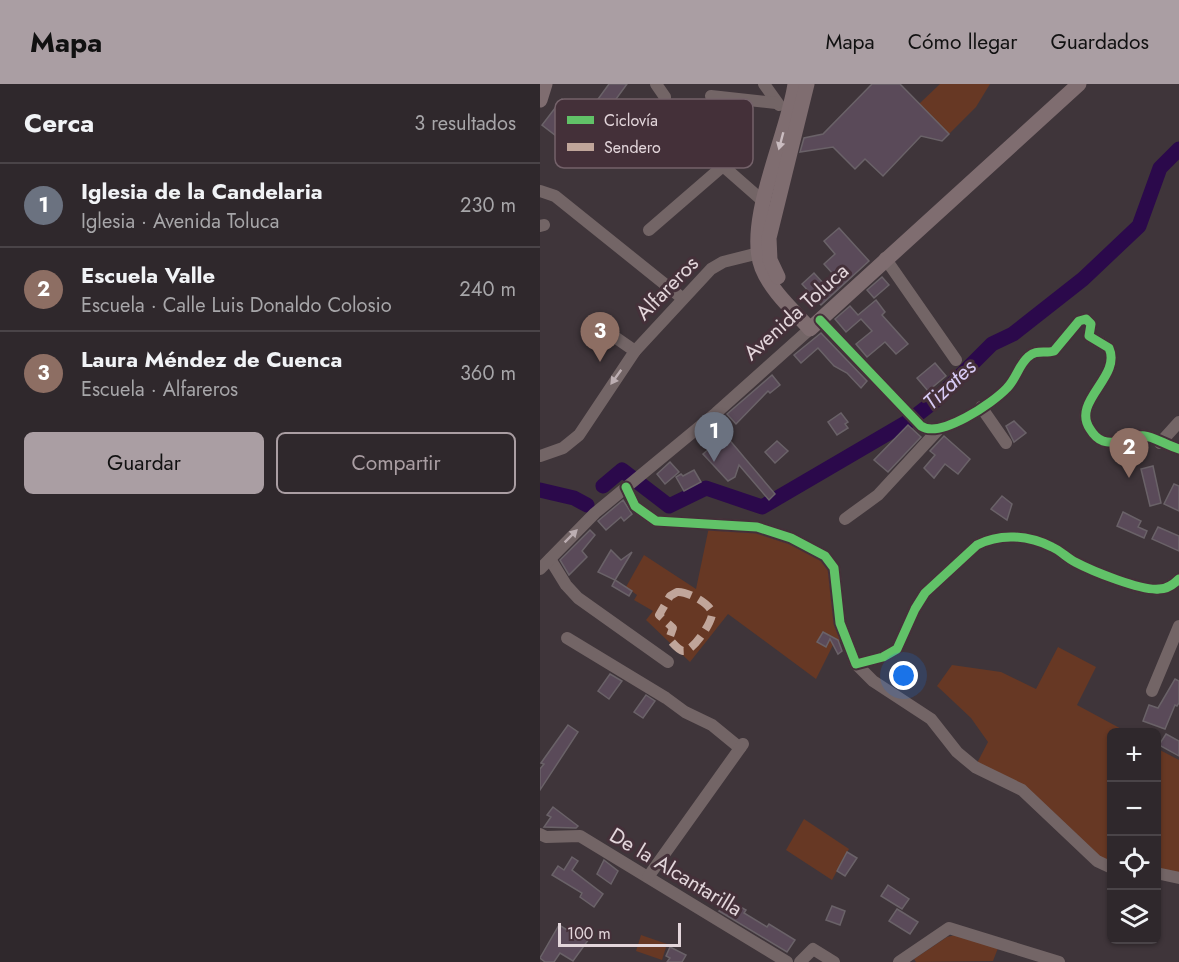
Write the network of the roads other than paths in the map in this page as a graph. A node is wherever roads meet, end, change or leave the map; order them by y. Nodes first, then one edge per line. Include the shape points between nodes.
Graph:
1 (546, 84) edge
2 (656, 84) edge
3 (765, 84) edge
4 (1079, 84) edge
5 (798, 85) edge
6 (711, 96) dead end
7 (665, 99) edge
8 (733, 99) edge
9 (540, 100) edge
10 (753, 102) edge
11 (783, 106) junction
12 (721, 168) edge
13 (725, 168) edge
14 (540, 191) edge
15 (765, 202) junction
16 (649, 230) dead end
17 (763, 251) junction
18 (885, 258) junction
19 (682, 298) junction
20 (597, 319) dead end
21 (816, 324) junction
22 (635, 351) junction
23 (956, 360) dead end
24 (981, 407) junction
25 (1179, 422) edge
26 (938, 430) junction
27 (1006, 443) dead end
28 (1160, 443) junction
29 (1179, 449) edge
30 (540, 456) edge
31 (632, 482) junction
32 (845, 519) dead end
33 (550, 559) junction
34 (540, 569) edge
35 (1179, 579) edge
36 (1179, 626) edge
37 (567, 638) dead end
38 (668, 662) dead end
39 (856, 664) junction
40 (1152, 691) dead end
41 (540, 834) edge
42 (1107, 866) edge
43 (1161, 874) edge
44 (648, 877) junction
45 (1179, 878) edge
46 (907, 960) edge
47 (787, 962) edge
48 (800, 962) edge
49 (834, 962) edge
50 (1059, 962) edge

1 - 9 main road
2 - 7 street
3 - 11 street
4 - 18 main road, Avenida Toluca
5 - 11 main road
5 - 17 main road
6 - 8 street
10 - 11 street
11 -> 15 main road
12 - 16 street
13 - 15 street
14 - 19 street via 555,196
15 - 17 main road via 757,234
17 - 19 street, Alfareros via 717,265
17 - 21 main road via 770,282
18 - 21 main road, Avenida Toluca
18 - 23 street
19 - 22 street, Alfareros
20 - 22 street
21 - 26 street via 918,423 927,430
21 - 31 street, Avenida Toluca
22 -> 30 street, Alfareros via 579,435 563,448
24 - 26 street
24 - 27 street
24 - 28 street via 1005,391 1029,356 1037,351 1054,351 1079,321 1086,319 1090,322 1089,336 1109,348 1112,358 1086,410 1088,427 1106,442 1143,436
25 - 28 street
26 - 32 street via 878,495
28 - 29 street
33 -> 31 street, Avenida Toluca
31 - 39 street via 639,511 656,521 757,527 791,538 825,556 834,568 840,622
33 - 34 street, Avenida Toluca
33 - 38 street via 578,598
35 - 39 street via 1167,587 1152,589 1076,563 1052,546 1030,539 1004,536 987,540 925,593 897,649
36 - 40 street
37 - 44 street via 742,745
39 - 42 street via 873,681 931,719 957,752 975,767 1022,790 1097,861
41 - 44 street, De la Alcantarilla via 580,836
43 - 45 street
44 - 47 street, De la Alcantarilla
46 - 50 street via 949,928
48 - 49 street via 813,949

